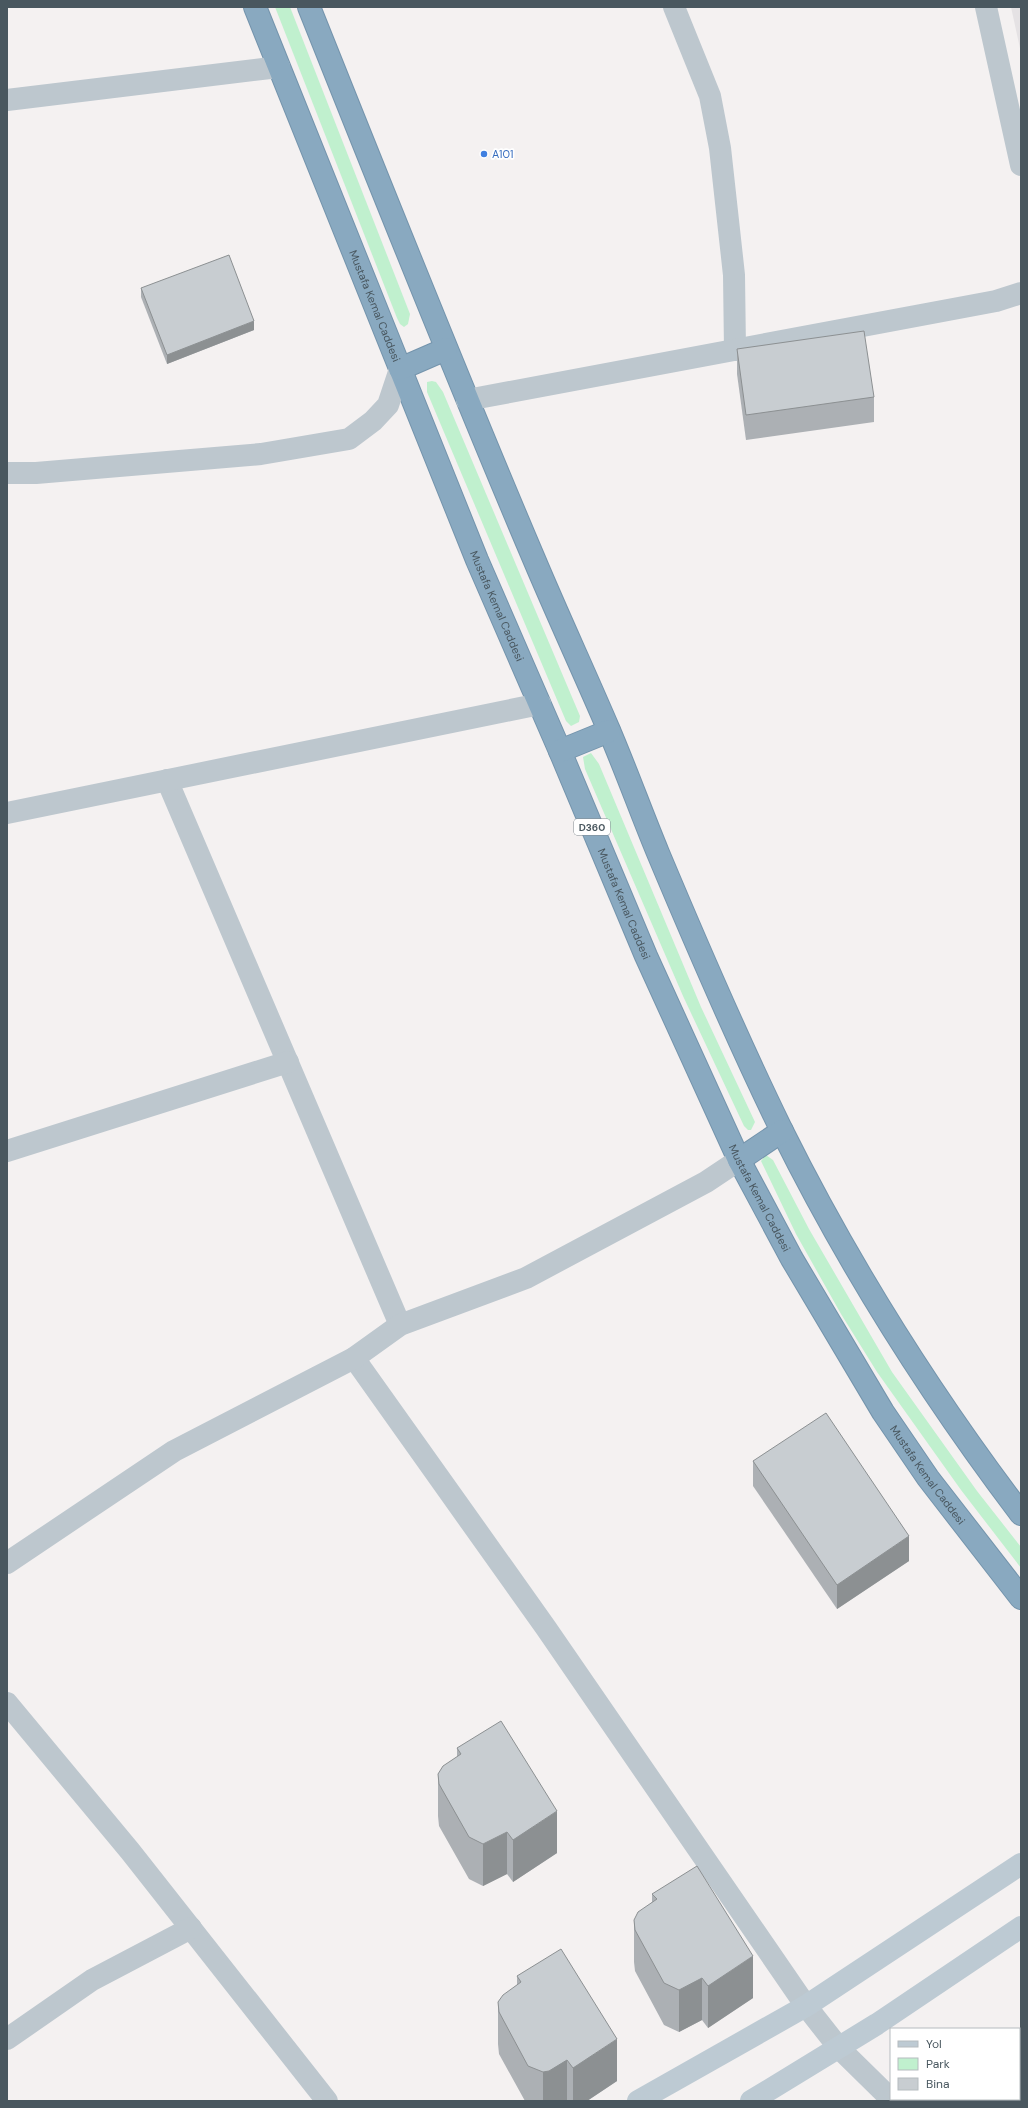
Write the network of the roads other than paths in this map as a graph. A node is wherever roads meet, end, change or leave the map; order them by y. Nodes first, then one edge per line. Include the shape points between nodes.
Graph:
1 (255, 7) edge
2 (309, 7) edge
3 (674, 7) edge
4 (986, 7) edge
5 (279, 67) junction
6 (7, 100) edge
7 (1021, 165) edge
8 (1021, 293) edge
9 (446, 349) junction
10 (735, 350) junction
11 (400, 369) junction
12 (467, 400) junction
13 (7, 473) edge
14 (540, 704) junction
15 (610, 731) junction
16 (560, 751) junction
17 (167, 780) junction
18 (7, 813) edge
19 (288, 1062) junction
20 (782, 1131) junction
21 (7, 1151) edge
22 (739, 1160) junction
23 (400, 1325) junction
24 (354, 1358) junction
25 (1021, 1514) edge
26 (7, 1563) edge
27 (1021, 1598) edge
28 (7, 1703) edge
29 (1021, 1864) edge
30 (1021, 1927) edge
31 (191, 1928) junction
32 (806, 2006) junction
33 (7, 2039) edge
34 (839, 2048) junction
35 (890, 2098) edge
36 (326, 2101) edge
37 (638, 2101) edge
38 (751, 2101) edge

1 - 5 highway, Mustafa Kemal Caddesi / D360
2 - 9 highway
3 - 10 street via 710,96 720,148 734,276
4 - 7 street
5 - 6 street
5 - 11 highway, Mustafa Kemal Caddesi / D360
8 - 10 street via 996,301
9 - 11 highway
9 - 12 highway
10 - 12 street
11 - 13 street via 388,405 373,421 349,439 261,454 36,473
11 - 14 highway, Mustafa Kemal Caddesi / D360 via 477,560
12 - 15 highway via 535,563
14 - 16 highway, Mustafa Kemal Caddesi / D360
14 - 17 street
15 - 16 highway
15 - 20 highway via 708,970
16 - 22 highway, Mustafa Kemal Caddesi / D360 via 646,956
17 - 18 street
17 - 19 street
19 - 21 street
19 - 23 street
20 - 22 highway
20 - 25 highway via 875,1299 976,1454
22 - 23 street via 706,1182 526,1278
22 - 27 highway, Mustafa Kemal Caddesi / D360 via 792,1259 883,1412 928,1478
23 - 24 street
24 - 26 street via 174,1451
24 - 32 street via 546,1628
28 - 31 street
29 - 32 street
30 - 34 street
31 - 33 street via 92,1980
31 - 36 street
32 - 34 street
32 - 37 street
34 - 35 street
34 - 38 street

